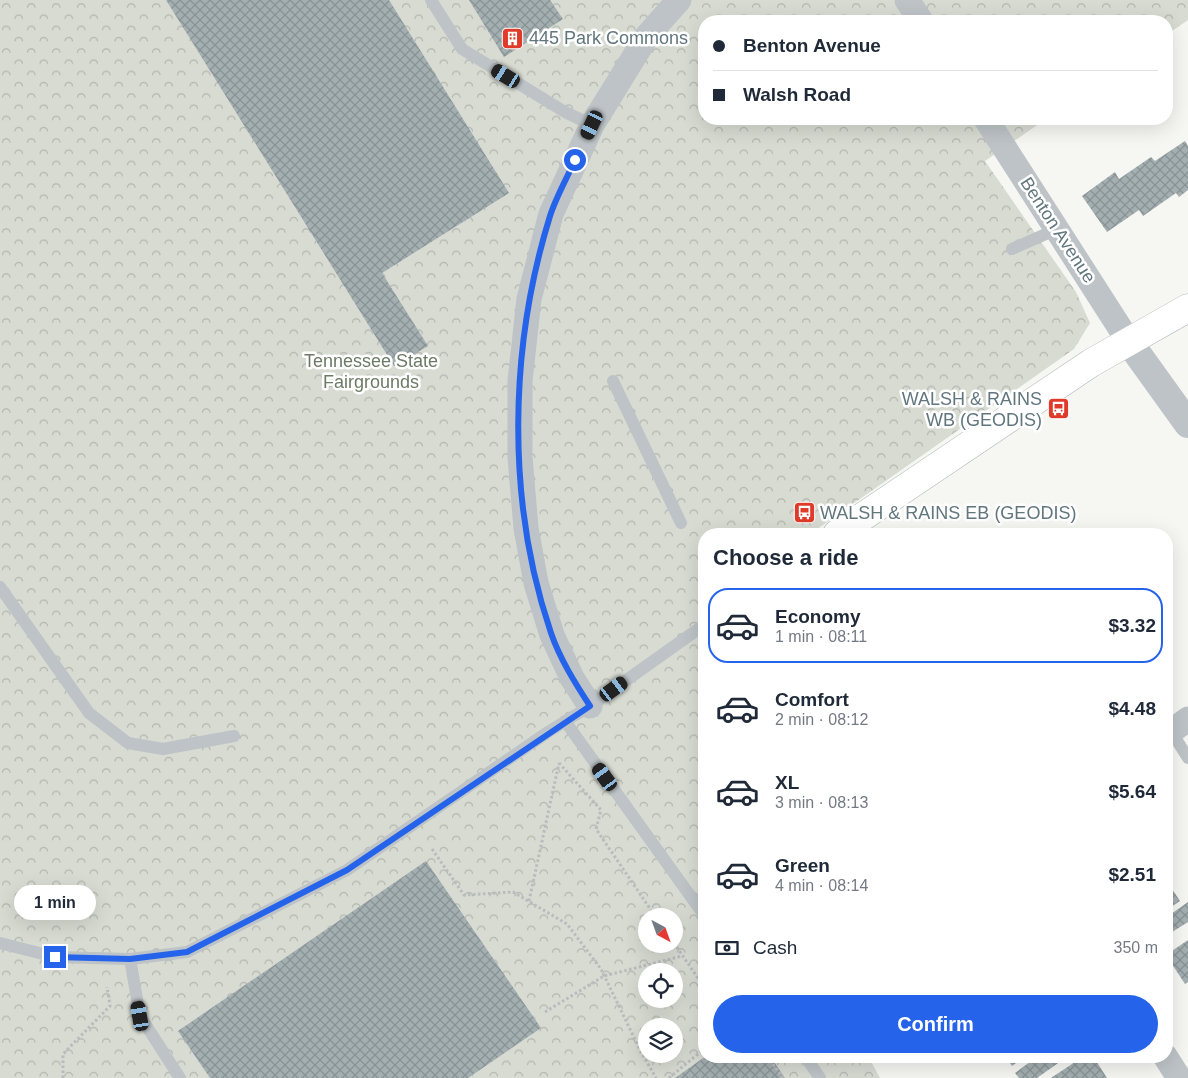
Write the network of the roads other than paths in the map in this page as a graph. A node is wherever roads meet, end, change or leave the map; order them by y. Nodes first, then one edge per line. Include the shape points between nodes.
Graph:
1 (431, 0) edge
2 (679, 0) edge
3 (907, 0) edge
4 (917, 15) edge
5 (592, 125) junction
6 (990, 125) edge
7 (1057, 229) junction
8 (1012, 249) dead end
9 (1188, 308) edge
10 (1129, 342) junction
11 (612, 381) dead end
12 (1188, 424) edge
13 (682, 522) dead end
14 (845, 528) edge
15 (0, 587) edge
16 (698, 629) edge
17 (590, 706) junction
18 (565, 721) junction
19 (1175, 729) edge
20 (234, 736) dead end
21 (1188, 758) edge
22 (698, 907) edge
23 (0, 943) edge
24 (130, 959) junction
25 (810, 1063) edge
26 (1169, 1063) edge
27 (180, 1078) edge
28 (820, 1078) edge
29 (1179, 1078) edge

1 - 5 lane via 462,49
2 - 5 street via 647,36
3 - 4 street
5 - 17 street via 550,214 529,299 520,381 520,456 526,528 536,583 552,634 572,678
6 - 7 street, Benton Avenue
7 - 8 lane
7 - 10 street, Benton Avenue
9 - 10 main road
10 - 12 street
10 - 14 main road via 1091,363
11 - 13 lane
15 - 20 lane via 89,713 128,743 163,749
16 - 17 lane
17 - 18 lane
18 - 22 lane
18 - 24 lane via 347,870 187,952
19 - 21 lane
23 - 24 lane via 55,957
24 - 27 lane via 140,1016
25 - 28 lane
26 - 29 street

